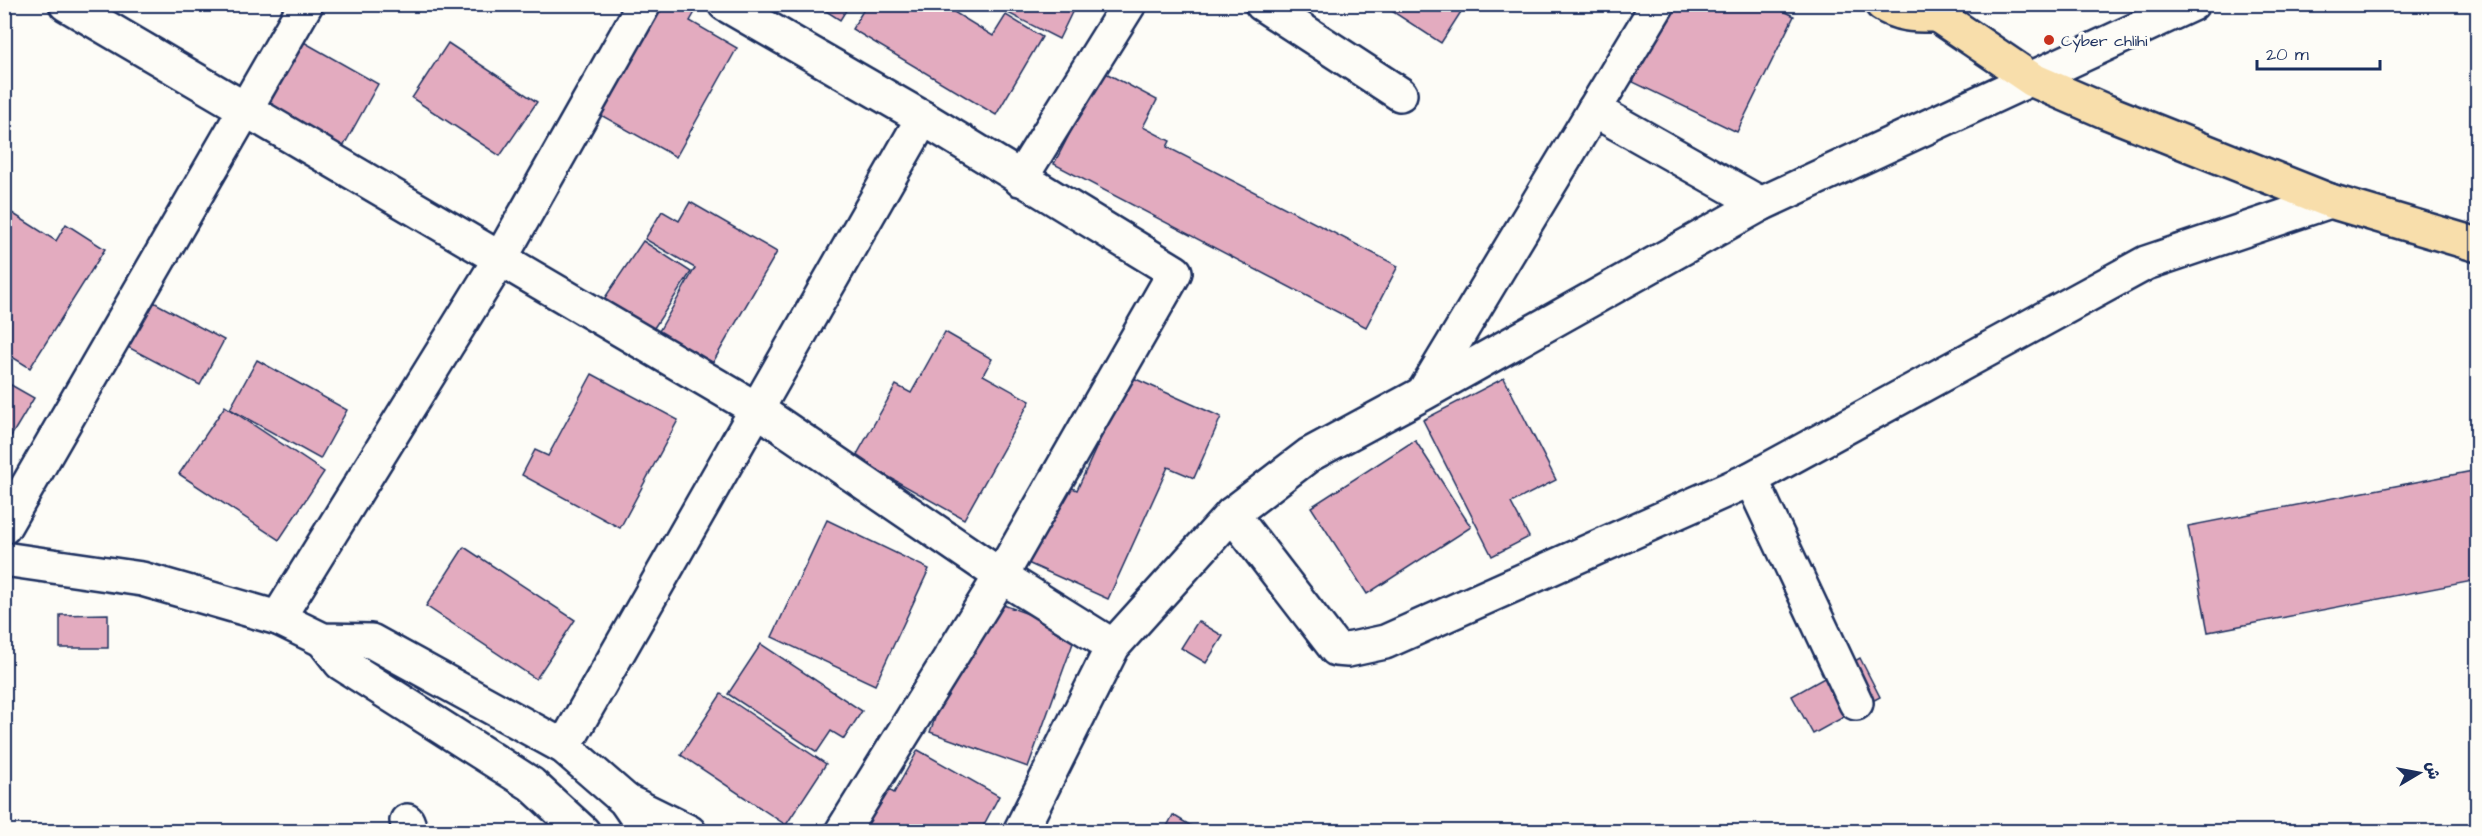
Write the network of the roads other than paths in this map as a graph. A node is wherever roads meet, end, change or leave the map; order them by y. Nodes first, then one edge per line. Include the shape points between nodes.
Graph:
1 (66, 4) edge
2 (306, 4) edge
3 (644, 4) edge
4 (725, 4) edge
5 (1130, 4) edge
6 (1262, 4) edge
7 (1658, 4) edge
8 (1882, 4) edge
9 (2192, 4) edge
10 (1935, 10) edge
11 (2033, 80) junction
12 (1401, 94) dead end
13 (244, 109) junction
14 (1594, 110) junction
15 (923, 118) junction
16 (1020, 178) junction
17 (2330, 201) junction
18 (1761, 204) junction
19 (2478, 245) edge
20 (500, 259) junction
21 (1424, 393) junction
22 (758, 410) junction
23 (1751, 479) junction
24 (1232, 514) junction
25 (4, 527) edge
26 (4, 560) edge
27 (1001, 576) junction
28 (278, 618) junction
29 (323, 640) junction
30 (1113, 646) junction
31 (1856, 703) dead end
32 (564, 747) junction
33 (625, 800) junction
34 (584, 831) edge
35 (647, 831) edge
36 (689, 831) edge
37 (842, 831) edge
38 (1020, 831) edge

1 - 13 street
2 - 13 street
3 - 20 street
4 - 15 street
5 - 16 street
6 - 12 street
7 - 14 street
8 - 10 main road via 1893,12 1914,15
9 - 11 street
10 - 11 main road
11 - 17 main road
11 - 18 street
13 - 20 street
13 - 25 street
14 - 18 street
14 - 21 street
15 - 16 street
15 - 22 street
16 - 27 street via 1175,273
17 - 19 main road
17 - 23 street via 2146,263
18 - 21 street
20 - 22 street
20 - 28 street
21 - 24 street via 1309,455
22 - 27 street
22 - 32 street
23 - 24 street via 1385,642 1348,650 1336,649
23 - 31 street
24 - 30 street
26 - 28 street via 142,579
27 - 30 street
27 - 37 street
28 - 29 street
29 - 32 street via 371,641
29 - 34 street via 341,663 531,784
30 - 38 street
32 - 33 street
33 - 35 street
33 - 36 street

